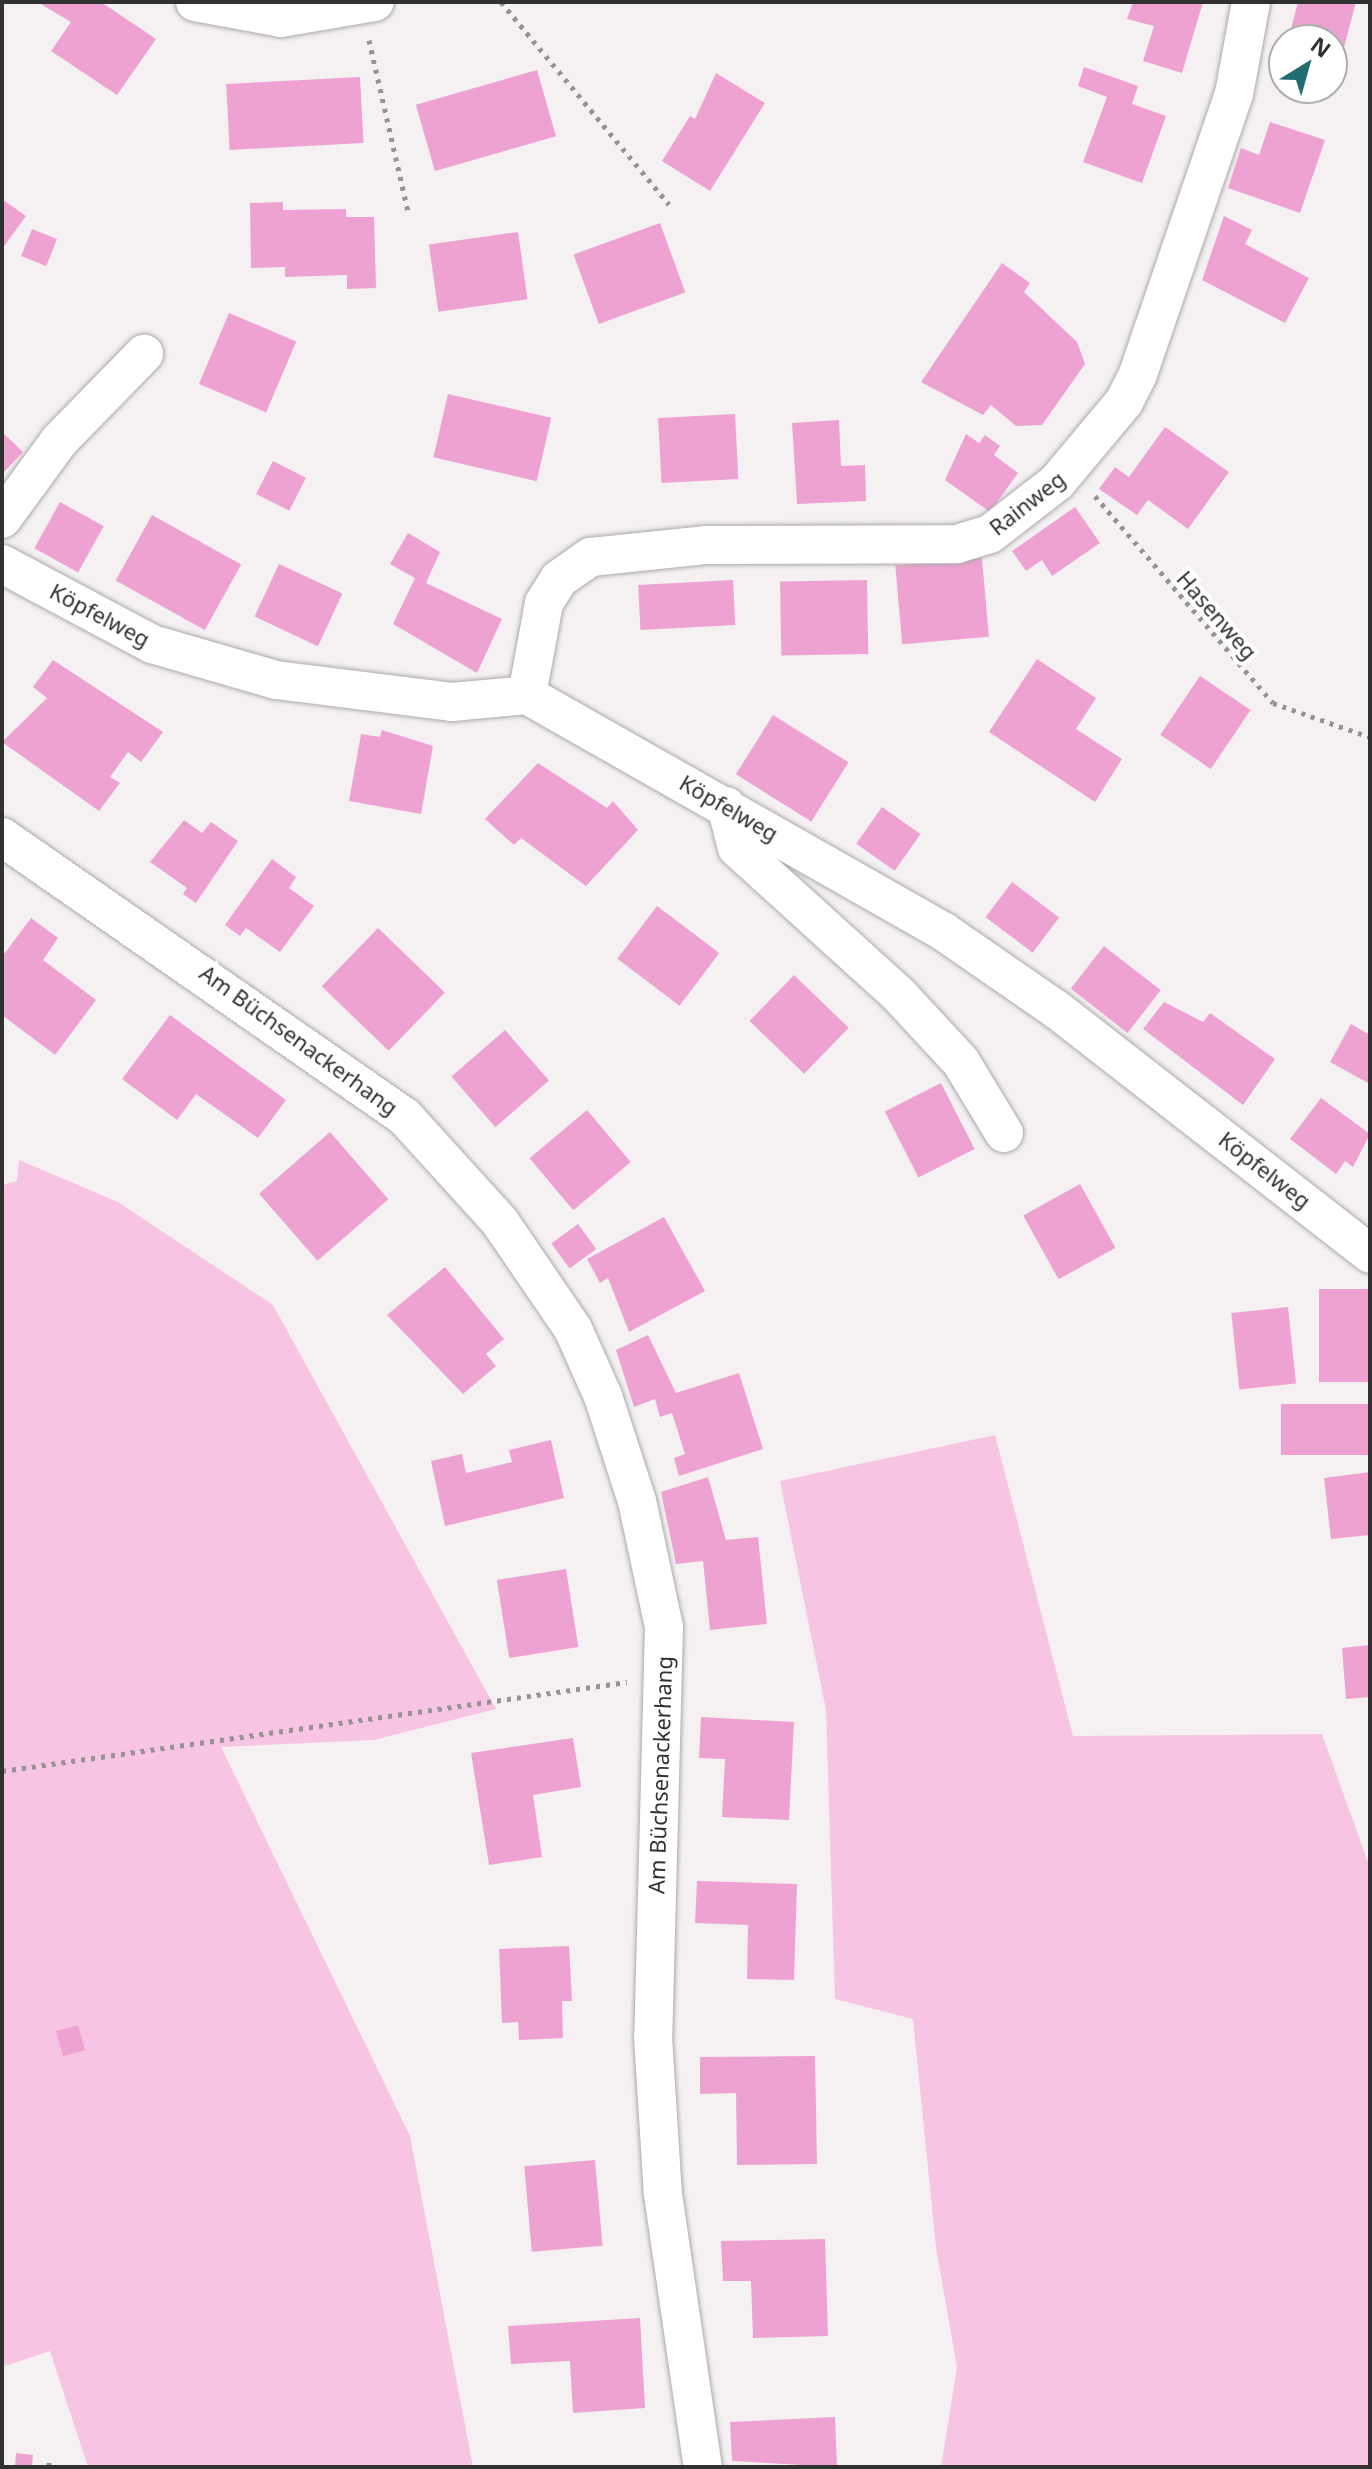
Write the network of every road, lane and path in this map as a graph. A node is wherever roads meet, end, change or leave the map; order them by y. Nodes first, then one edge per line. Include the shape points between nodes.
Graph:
1 (195, 2) edge
2 (501, 2) edge
3 (1251, 2) edge
4 (369, 14) edge
5 (669, 204) dead end
6 (408, 211) dead end
7 (144, 354) dead end
8 (1071, 468) junction
9 (2, 519) edge
10 (2, 564) edge
11 (527, 695) junction
12 (1370, 737) edge
13 (726, 806) junction
14 (2, 837) edge
15 (1004, 1133) dead end
16 (1370, 1254) edge
17 (631, 1681) dead end
18 (2, 1771) edge
19 (49, 2458) dead end
20 (49, 2467) edge
21 (703, 2467) edge

1 - 4 street via 281,18
2 - 5 path
3 - 8 street, Rainweg via 1234,94 1138,374
4 - 6 path
7 - 9 street via 59,441
8 - 11 street, Rainweg via 1006,523 957,544 707,545 591,557 559,579 544,603
8 - 12 path, Hasenweg via 1273,703
10 - 11 street, Köpfelweg via 152,644 276,680 452,702
11 - 13 street, Köpfelweg
13 - 15 street via 737,848 899,995 961,1062
13 - 16 street, Köpfelweg via 944,932 1057,1010
14 - 21 street, Am Büchsenackerhang via 404,1116 509,1234 573,1329 603,1396 637,1501 664,1627 653,2037 663,2194
17 - 18 path
19 - 20 path

